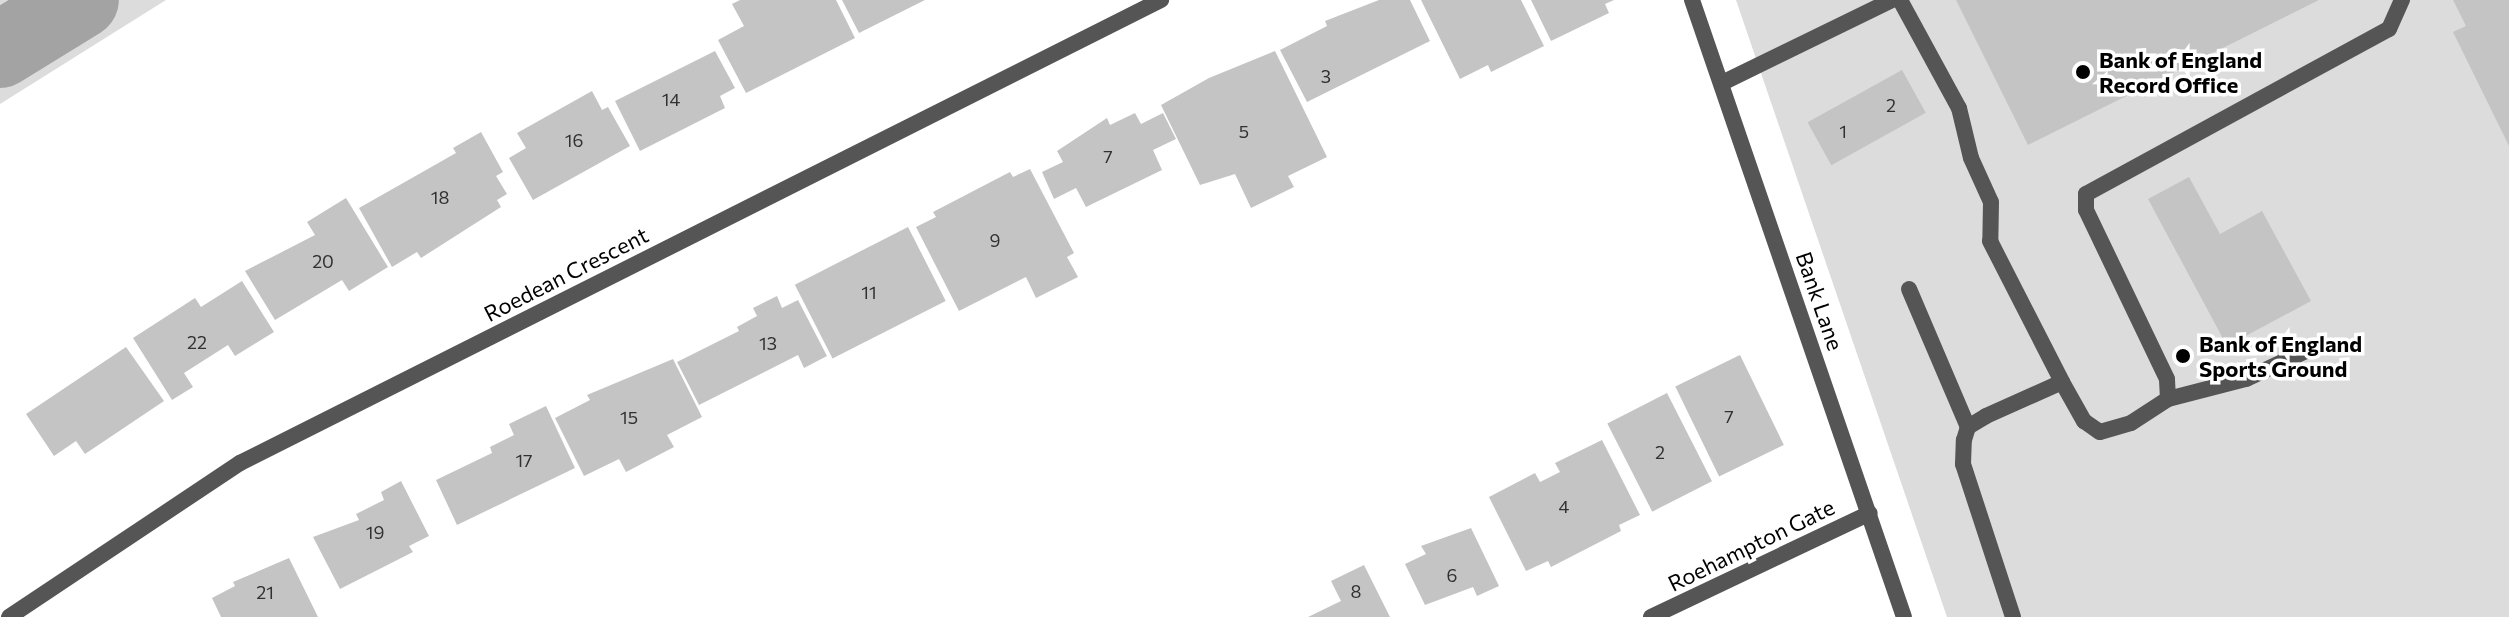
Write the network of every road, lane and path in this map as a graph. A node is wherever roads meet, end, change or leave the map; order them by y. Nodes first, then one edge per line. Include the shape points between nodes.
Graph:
1 (1161, 0) edge
2 (1692, 0) edge
3 (1892, 0) edge
4 (1900, 0) edge
5 (2402, 0) edge
6 (1722, 83) junction
7 (1909, 289) dead end
8 (2310, 349) dead end
9 (2062, 382) junction
10 (2168, 399) junction
11 (1968, 427) junction
12 (1870, 513) junction
13 (9, 617) edge
14 (1651, 617) edge
15 (1904, 617) edge
16 (2013, 617) edge

1 - 13 street, Roedean Crescent via 240,463
2 - 6 street, Bank Lane
3 - 6 street
4 - 9 street via 1941,65 1991,202 1990,241
5 - 10 street via 2389,29 2086,194 2086,210 2167,379
6 - 12 street, Bank Lane
7 - 11 street
8 - 10 street via 2246,379
9 - 10 street via 2084,421 2100,432 2131,423
9 - 11 street
11 - 16 street via 1963,464
12 - 14 street, Roehampton Gate
12 - 15 street, Bank Lane

